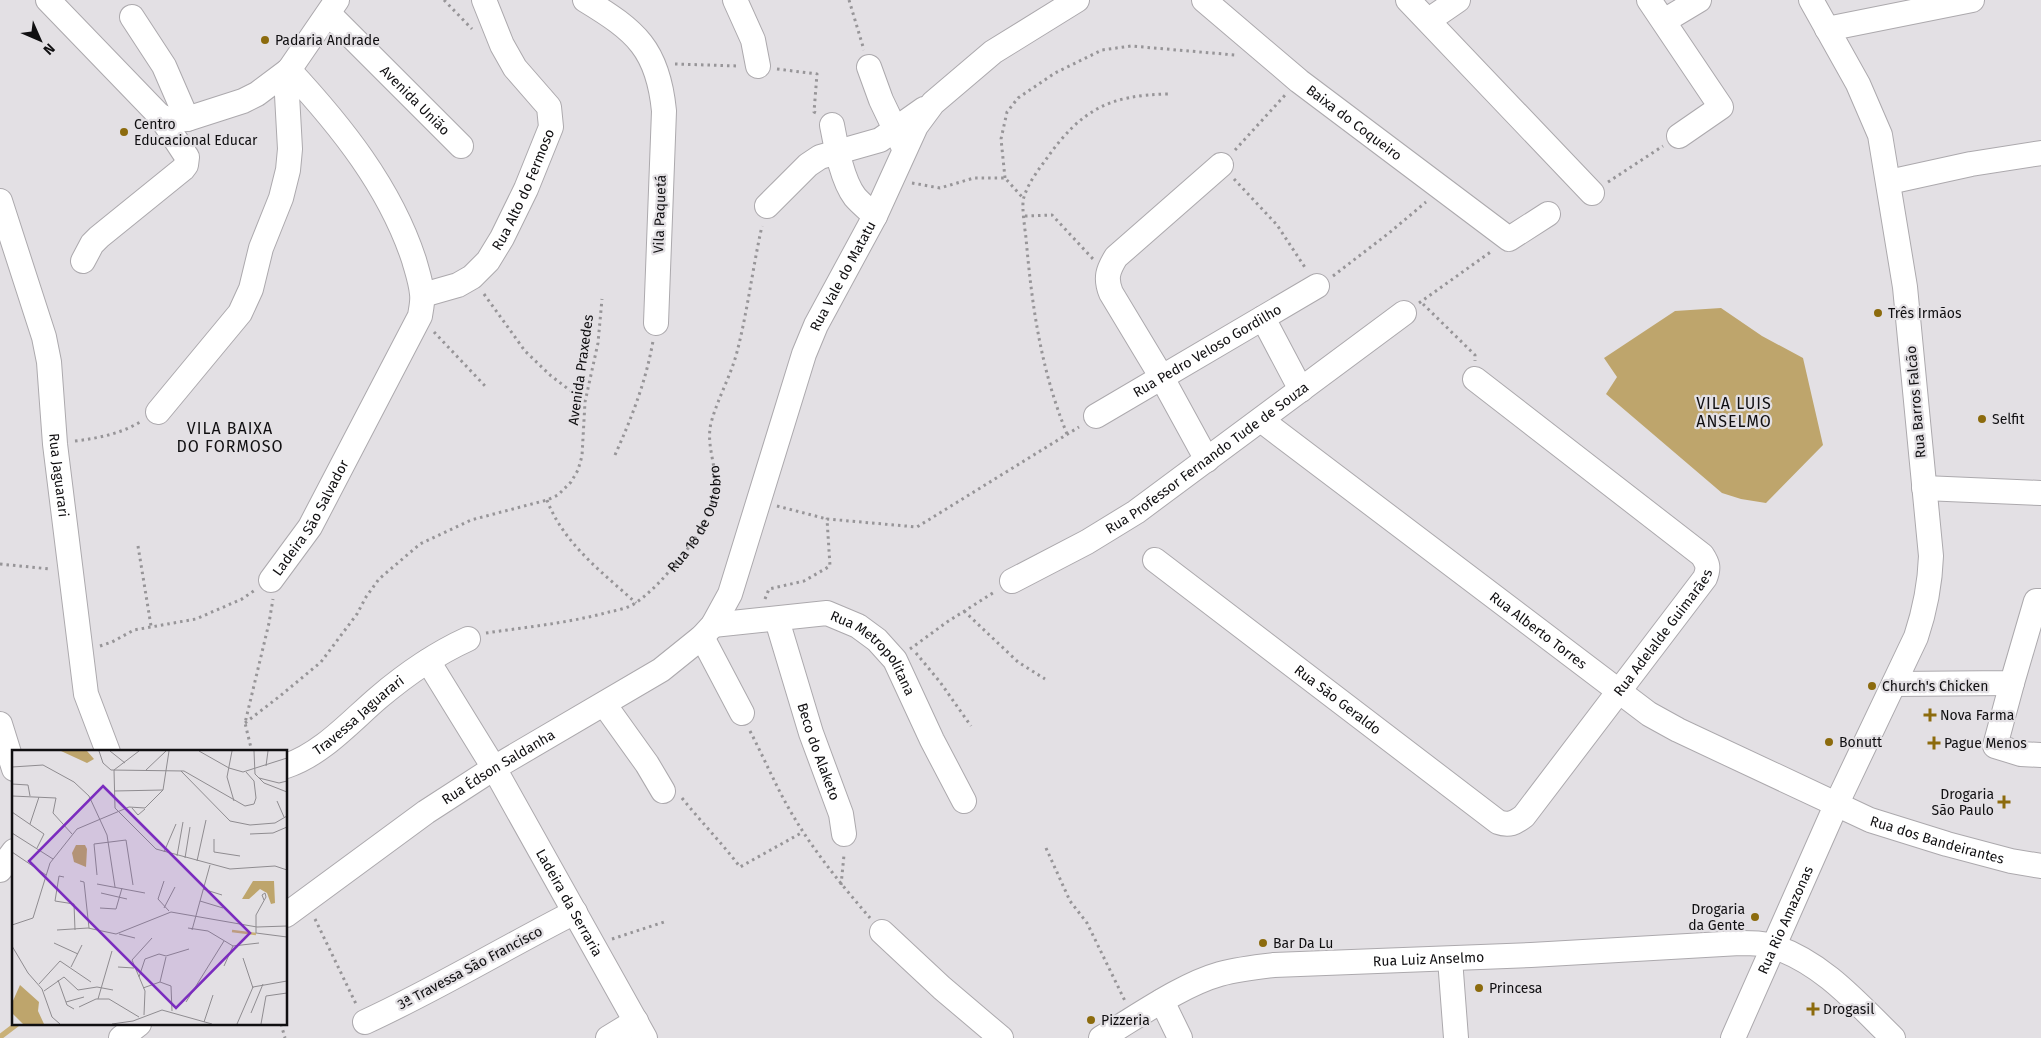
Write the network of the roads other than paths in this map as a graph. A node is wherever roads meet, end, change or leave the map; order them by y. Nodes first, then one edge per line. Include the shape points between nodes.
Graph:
1 (48, 0) edge
2 (484, 0) edge
3 (585, 0) edge
4 (735, 0) edge
5 (1077, 0) edge
6 (1204, 0) edge
7 (1408, 0) edge
8 (1458, 0) edge
9 (1649, 0) edge
10 (1699, 0) edge
11 (1811, 0) edge
12 (1972, 0) edge
13 (333, 7) edge
14 (132, 17) dead end
15 (1429, 20) junction
16 (1664, 21) junction
17 (1827, 29) junction
18 (758, 66) dead end
19 (869, 67) road end
20 (289, 70) junction
21 (160, 116) junction
22 (187, 119) junction
23 (832, 125) road end
24 (1679, 136) road end
25 (899, 140) junction
26 (461, 146) dead end
27 (837, 152) junction
28 (2041, 153) edge
29 (1221, 165) road end
30 (1889, 182) junction
31 (1592, 193) road end
32 (0, 201) edge
33 (766, 206) road end
34 (1548, 214) dead end
35 (875, 216) junction
36 (83, 261) dead end
37 (1317, 286) road end
38 (421, 306) junction
39 (1413, 307) road end
40 (1263, 318) junction
41 (656, 323) road end
42 (1161, 376) junction
43 (1475, 379) road end
44 (1301, 390) junction
45 (158, 412) road end
46 (1096, 416) road end
47 (1261, 420) junction
48 (1207, 460) junction
49 (1924, 488) junction
50 (2041, 493) edge
51 (1155, 560) dead end
52 (271, 580) road end
53 (1012, 581) road end
54 (2041, 601) edge
55 (766, 621) junction
56 (707, 631) junction
57 (468, 639) road end
58 (428, 661) junction
59 (2012, 683) junction
60 (1894, 684) junction
61 (1620, 691) junction
62 (604, 704) junction
63 (742, 713) road end
64 (0, 724) edge
65 (2039, 749) edge
66 (107, 750) edge
67 (12, 763) edge
68 (288, 765) edge
69 (494, 768) junction
70 (663, 791) road end
71 (964, 801) dead end
72 (1837, 803) junction
73 (1524, 816) joint
74 (844, 834) road end
75 (12, 854) edge
76 (2041, 866) edge
77 (0, 870) edge
78 (575, 912) junction
79 (288, 914) edge
80 (882, 932) road end
81 (1774, 946) junction
82 (1450, 959) junction
83 (1162, 1002) junction
84 (365, 1022) road end
85 (137, 1026) edge
86 (640, 1029) edge
87 (121, 1038) edge
88 (608, 1038) edge
89 (1001, 1038) edge
90 (1101, 1038) edge
91 (1180, 1038) edge
92 (1456, 1038) edge
93 (1733, 1038) edge
94 (1893, 1038) edge

1 - 21 street
2 - 38 street, Rua Alto do Fermoso via 515,68 549,107 551,127 526,189 488,262 472,277
3 - 41 street, Vila Paquetá via 636,35 654,64 662,87 664,111
4 - 18 street via 753,40
5 - 25 street, Rua Vale do Matatu via 993,52 932,103 916,126
6 - 34 street, Baixa do Coqueiro via 1299,81 1509,239
7 - 15 street
8 - 15 street
9 - 16 street
10 - 16 street
11 - 17 street, Rua Barros Falcão
12 - 17 street
13 - 20 street
13 - 26 street, Avenida União
14 - 22 street via 164,66
15 - 31 street
16 - 24 street via 1722,107
17 - 30 street, Rua Barros Falcão via 1869,107 1880,135
19 - 25 street
20 - 22 street via 243,101
20 - 38 street via 348,137 379,185 410,248
20 - 45 street via 288,170 281,198 260,248 247,301
21 - 22 street via 171,120
21 - 36 street via 187,157 186,165 99,237
23 - 27 street
25 - 27 street via 880,140
25 - 35 street, Rua Vale do Matatu via 892,179
27 - 33 street via 808,165
27 - 35 street via 855,196
28 - 30 street
29 - 42 street via 1112,265 1107,283 1111,293
30 - 49 street, Rua Barros Falcão via 1905,287
32 - 66 street, Rua Jaguarari via 50,362 55,444 86,694
35 - 56 street, Rua Vale do Matatu via 816,325 804,354 730,594
37 - 40 street, Rua Pedro Veloso Gordilho
38 - 52 street, Ladeira São Salvador via 310,527
39 - 44 street, Rua Professor Fernando Tude de Souza
40 - 42 street, Rua Pedro Veloso Gordilho
40 - 44 street
42 - 46 street, Rua Pedro Veloso Gordilho
42 - 48 street
43 - 61 street, Rua Adelalde Guimarães via 1702,555 1706,562 1705,578
44 - 47 street, Rua Professor Fernando Tude de Souza
47 - 48 street, Rua Professor Fernando Tude de Souza
47 - 61 street, Rua Alberto Torres
48 - 53 street, Rua Professor Fernando Tude de Souza via 1136,512 1088,542
49 - 50 street
49 - 60 street, Rua Barros Falcão via 1931,556 1930,586 1916,637
51 - 73 street, Rua Sāo Geraldo via 1498,822 1506,825 1515,823
54 - 59 street via 2036,601
55 - 56 street, Rua Metropolitana
55 - 71 street, Rua Metropolitana via 827,613 858,626 903,654 912,694
55 - 74 street, Beco do Alaketo via 841,814
56 - 62 street, Rua Édson Saldanha via 660,670
56 - 63 street
57 - 58 street
58 - 68 street, Travessa Jaguarari via 380,696 306,759
58 - 69 street, Ladeira da Serraria
59 - 60 street
59 - 65 street via 1995,746 2021,754
60 - 72 street, Rua Barros Falcão
61 - 72 street, Rua Alberto Torres via 1649,714 1678,730
61 - 73 street, Rua Adelalde Guimarães
62 - 69 street, Rua Édson Saldanha
62 - 70 street
64 - 67 street
69 - 78 street, Ladeira da Serraria
69 - 79 street, Rua Édson Saldanha via 426,812
72 - 76 street, Rua dos Bandeirantes via 1870,820 1915,835
72 - 81 street, Rua Rio Amazonas
75 - 77 street
78 - 84 street, 3ª Travessa São Francisco
78 - 86 street, Ladeira da Serraria
80 - 89 street
81 - 82 street, Rua Luiz Anselmo via 1740,943
81 - 93 street, Rua Rio Amazonas
81 - 94 street via 1812,964 1831,978
82 - 83 street, Rua Luiz Anselmo via 1242,969 1199,982
82 - 92 street
83 - 90 street, Rua Luiz Anselmo
83 - 91 street
85 - 87 street
86 - 88 street

